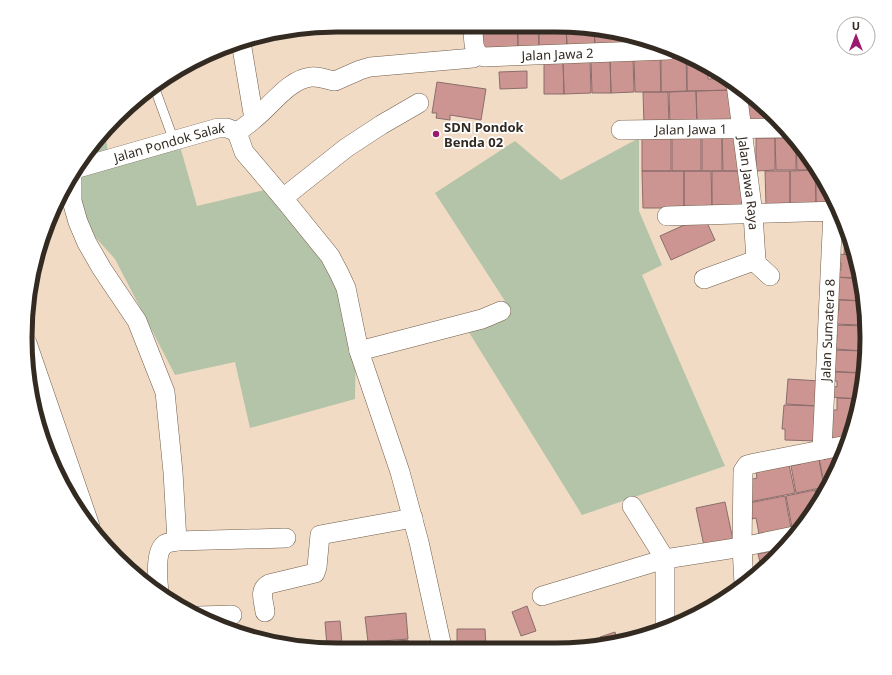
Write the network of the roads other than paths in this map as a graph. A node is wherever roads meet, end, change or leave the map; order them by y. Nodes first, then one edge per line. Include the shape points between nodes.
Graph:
1 (473, 32) edge
2 (242, 47) edge
3 (659, 50) edge
4 (479, 55) junction
5 (156, 92) edge
6 (737, 93) edge
7 (419, 103) dead end
8 (254, 120) junction
9 (742, 128) junction
10 (777, 128) edge
11 (621, 130) dead end
12 (237, 132) junction
13 (174, 141) junction
14 (84, 166) edge
15 (72, 187) edge
16 (283, 198) junction
17 (832, 211) edge
18 (753, 214) junction
19 (667, 216) dead end
20 (836, 218) edge
21 (756, 260) junction
22 (770, 276) dead end
23 (704, 279) dead end
24 (501, 311) dead end
25 (359, 351) junction
26 (33, 362) edge
27 (840, 446) edge
28 (822, 450) junction
29 (632, 506) dead end
30 (84, 508) edge
31 (413, 518) junction
32 (286, 538) dead end
33 (785, 538) edge
34 (177, 541) junction
35 (742, 547) junction
36 (665, 559) junction
37 (744, 577) edge
38 (159, 585) edge
39 (542, 596) dead end
40 (266, 612) dead end
41 (232, 615) dead end
42 (212, 616) edge
43 (665, 622) edge
44 (441, 643) edge

1 - 4 street via 475,49
2 - 8 street
3 - 4 street, Jalan Jawa 2 via 484,57
4 - 8 street, Jalan Jawa 2 via 473,58 370,67 335,81 320,76 309,77 287,88
5 - 13 lane
6 - 9 street, Jalan Jawa Raya
7 - 16 street via 346,148
8 - 12 street, Jalan Jawa 2
9 - 10 street, Jalan Jawa 1
9 - 11 street, Jalan Jawa 1
9 - 18 street, Jalan Jawa Raya
12 - 13 street, Jalan Pondok Salak via 218,128
12 - 16 street via 244,152
13 - 14 street, Jalan Pondok Salak
15 - 34 street via 72,201 87,243 137,321 165,392
16 - 25 street via 330,256 339,272 346,288
17 - 18 street
18 - 19 street
18 - 21 street, Jalan Jawa Raya
20 - 28 street, Jalan Sumatera 8
21 - 22 street
21 - 23 street
24 - 25 street
25 - 31 street
26 - 30 street
27 - 28 street
28 - 35 street via 747,465 743,471
29 - 36 street
31 - 40 street via 320,535 317,567 314,573 264,586 262,591
31 - 44 street
32 - 34 street
33 - 35 street
34 - 38 street via 165,544 158,556
35 - 36 street
35 - 37 street
36 - 39 street
36 - 43 street
41 - 42 street

